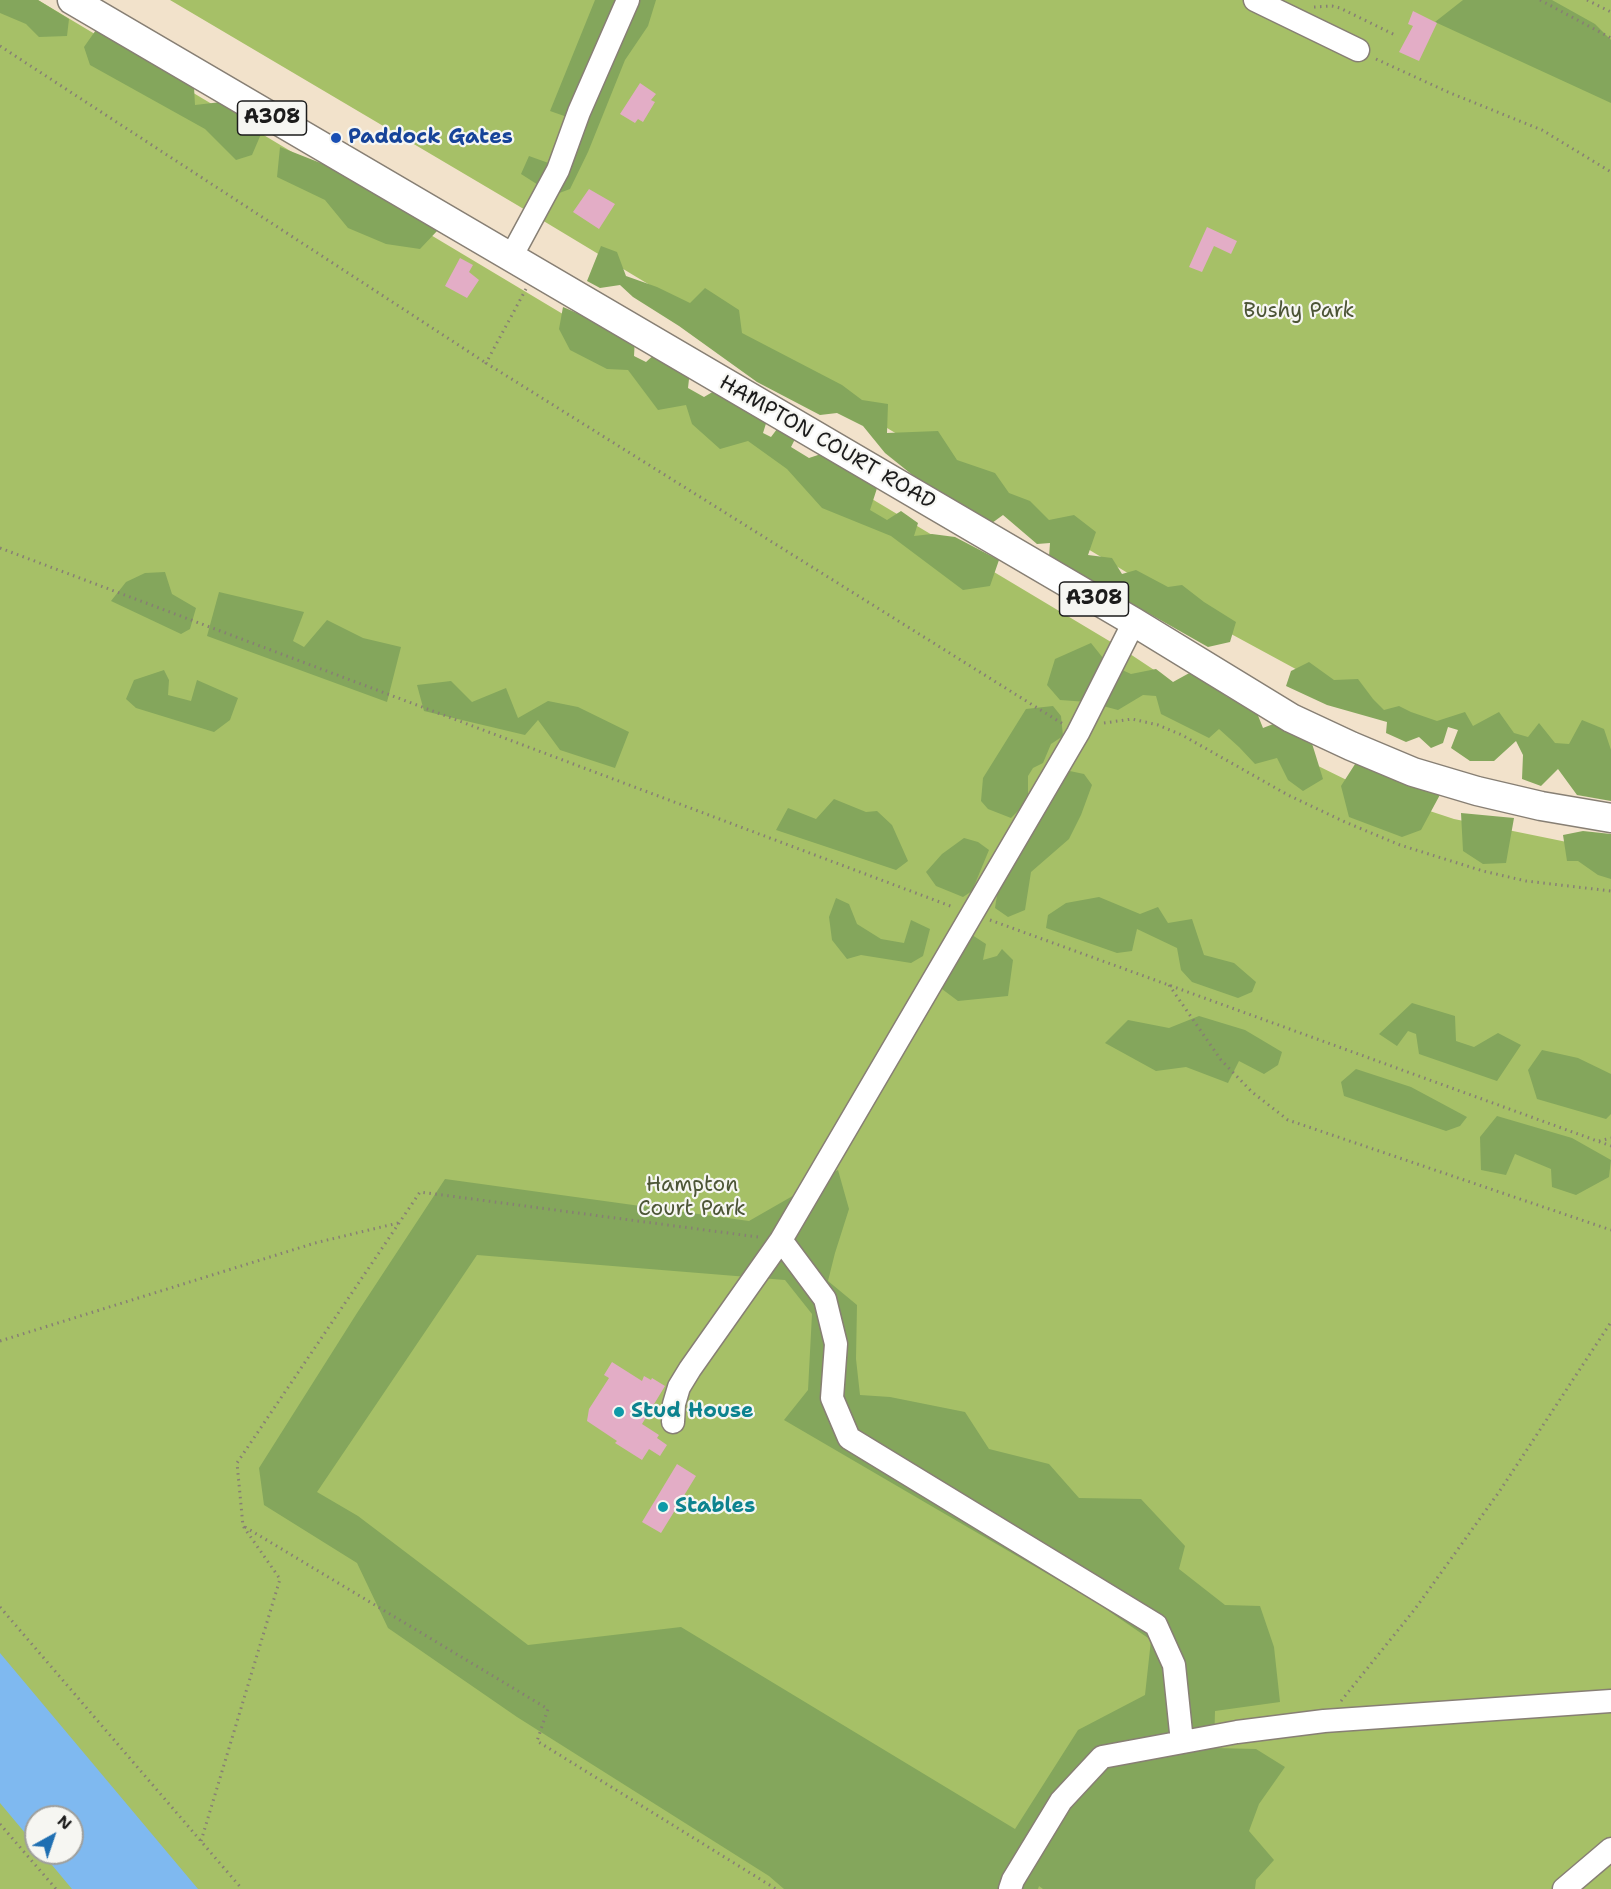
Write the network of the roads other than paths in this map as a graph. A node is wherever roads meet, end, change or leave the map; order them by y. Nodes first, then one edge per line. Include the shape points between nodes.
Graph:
1 (72, 0) edge
2 (628, 0) edge
3 (1255, 0) edge
4 (1358, 50) road end
5 (512, 257) junction
6 (1134, 622) junction
7 (1611, 818) edge
8 (781, 1240) junction
9 (673, 1422) dead end
10 (1611, 1701) edge
11 (1182, 1742) junction
12 (1611, 1849) edge
13 (1010, 1889) edge
14 (1564, 1889) edge

1 - 5 main road, HAMPTON COURT ROAD / A308
2 - 5 lane via 558,170
3 - 4 lane
5 - 6 main road, HAMPTON COURT ROAD / A308
6 - 7 main road, HAMPTON COURT ROAD / A308 via 1291,717 1413,772 1541,806
6 - 8 lane via 1078,734
8 - 9 lane via 679,1387
8 - 11 lane via 825,1299 836,1344 832,1398 849,1438 1156,1625 1174,1665
10 - 11 lane via 1324,1721
11 - 13 lane via 1102,1757 1061,1801
12 - 14 lane

